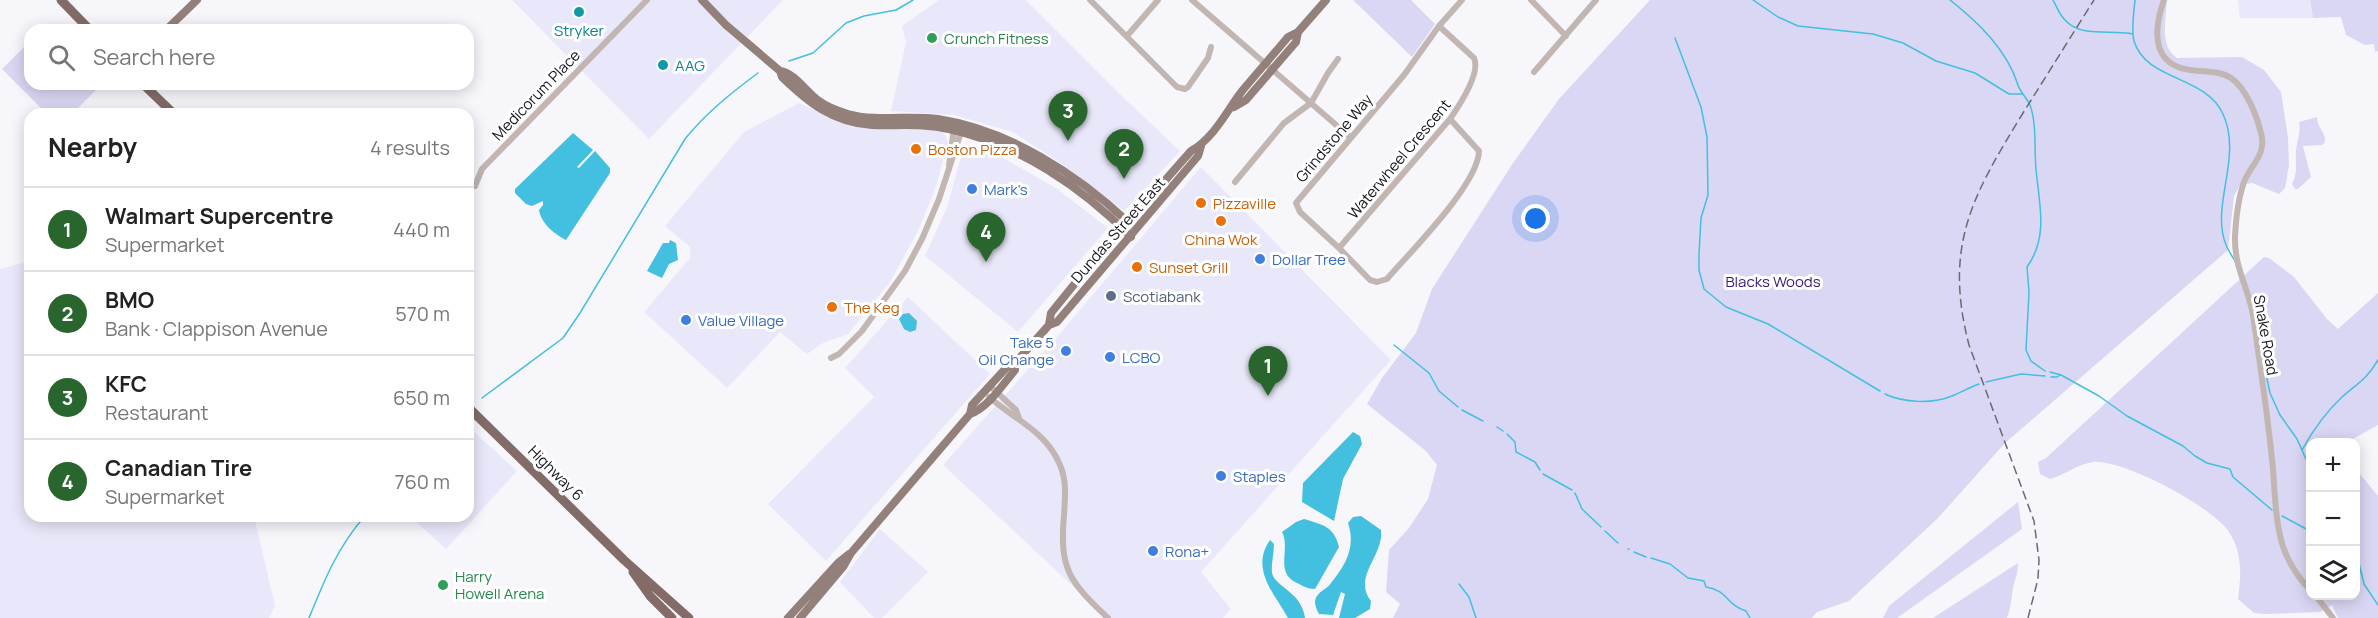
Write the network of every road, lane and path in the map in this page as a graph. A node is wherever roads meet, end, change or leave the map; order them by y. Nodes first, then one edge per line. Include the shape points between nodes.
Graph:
1 (61, 0) edge
2 (197, 0) edge
3 (647, 0) edge
4 (702, 0) edge
5 (1090, 0) edge
6 (1158, 0) edge
7 (1192, 0) edge
8 (1326, 0) edge
9 (1462, 0) edge
10 (1531, 0) edge
11 (1596, 0) edge
12 (2164, 0) edge
13 (84, 24) edge
14 (172, 24) edge
15 (1439, 26) junction
16 (1127, 36) junction
17 (1566, 36) junction
18 (1211, 47) dead end
19 (1338, 59) dead end
20 (1269, 66) junction
21 (1534, 72) dead end
22 (148, 90) edge
23 (1311, 103) junction
24 (168, 108) edge
25 (1450, 119) junction
26 (958, 128) junction
27 (1350, 137) junction
28 (1201, 146) junction
29 (1235, 182) dead end
30 (474, 186) dead end
31 (1125, 225) junction
32 (1134, 234) junction
33 (1339, 248) junction
34 (1049, 325) junction
35 (831, 358) dead end
36 (990, 392) junction
37 (474, 413) edge
38 (851, 553) junction
39 (624, 560) junction
40 (2306, 585) edge
41 (2319, 600) edge
42 (672, 618) edge
43 (689, 618) edge
44 (788, 618) edge
45 (800, 618) edge
46 (1108, 618) edge
47 (2333, 618) edge

1 - 13 highway
2 - 14 main road
3 - 30 street, Medicorum Place via 482,169
4 - 26 main road via 780,71 787,72 802,91 843,116 918,117
5 - 16 street
6 - 16 street
7 - 20 street
8 - 20 main road, Dundas Street East via 1298,32 1296,42
9 - 15 street, Grindstone Way
10 - 17 street
11 - 17 street
12 - 40 street, Snake Road via 2157,39 2163,56 2178,67 2219,73 2236,82 2262,136 2260,158 2245,179 2237,212 2236,256 2252,311 2279,534 2289,562
15 - 25 street, Waterwheel Crescent via 1476,63
15 - 27 street, Grindstone Way via 1404,75
16 - 18 street via 1181,89 1188,87
17 - 21 street
19 - 23 street
20 - 23 street
20 - 28 main road, Dundas Street East via 1246,100 1231,109
22 - 24 highway
23 - 27 street
23 - 29 street via 1284,123
25 - 33 street, Waterwheel Crescent
25 - 33 street, Grindstone Way via 1476,145 1479,158 1464,188 1387,279 1370,280
26 - 31 main road via 999,137 1045,160 1096,195
26 - 35 street via 930,222 905,271 870,321
27 - 33 street, Grindstone Way via 1296,203 1300,212
28 - 31 main road, Dundas Street East via 1191,151
28 - 32 main road, Dundas Street East via 1198,156
31 - 32 main road
31 - 34 main road, Dundas Street East via 1052,313
32 - 34 main road, Dundas Street East via 1057,322
34 - 36 main road, Dundas Street East via 1008,366
36 - 38 main road, Dundas Street East via 972,405 970,414
36 - 46 street via 1016,410 1019,418 1050,448 1060,466 1065,486 1064,557 1072,581
37 - 39 highway, Highway 6
38 - 44 main road, Dundas Street East
38 - 45 main road, Dundas Street East
39 - 42 highway, Highway 6
39 - 43 highway, Highway 6
41 - 47 street

